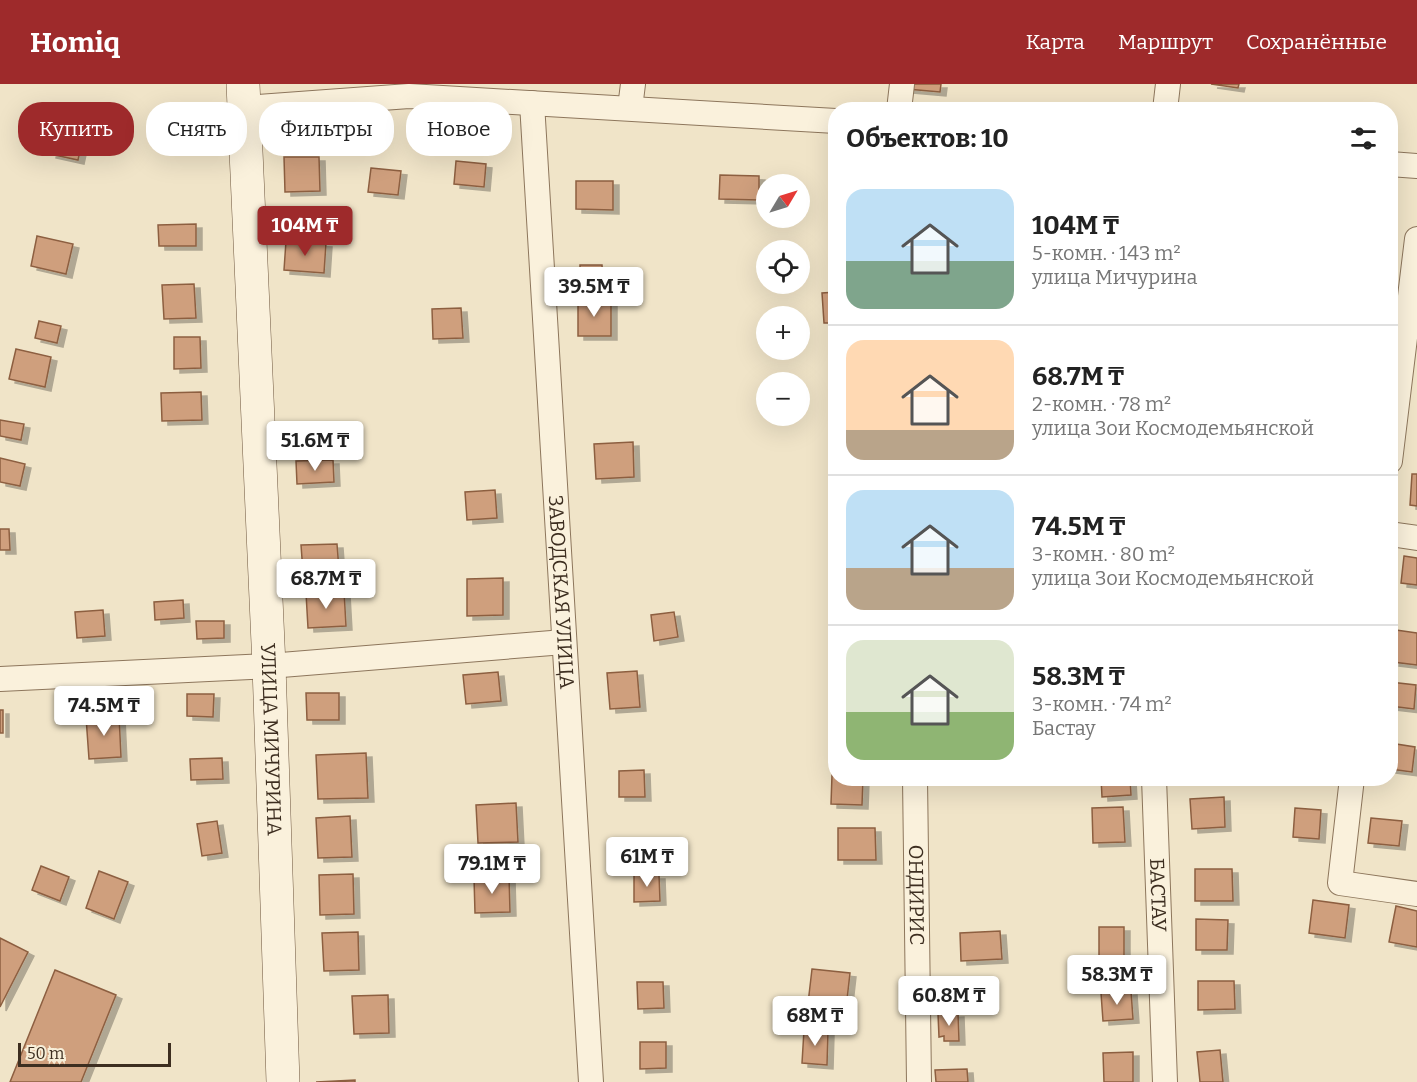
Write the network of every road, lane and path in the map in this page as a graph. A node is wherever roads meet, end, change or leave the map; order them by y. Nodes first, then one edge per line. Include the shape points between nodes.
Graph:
1 (633, 84) edge
2 (902, 84) edge
3 (1168, 84) edge
4 (410, 90) edge
5 (244, 96) edge
6 (900, 102) edge
7 (1166, 102) edge
8 (532, 103) junction
9 (630, 108) junction
10 (828, 120) edge
11 (1398, 165) edge
12 (1417, 166) edge
13 (1417, 239) edge
14 (1398, 395) edge
15 (1398, 535) edge
16 (1417, 538) edge
17 (564, 642) junction
18 (269, 666) junction
19 (0, 679) edge
20 (915, 786) edge
21 (1154, 786) edge
22 (1351, 786) edge
23 (1417, 894) edge
24 (283, 1082) edge
25 (591, 1082) edge
26 (919, 1082) edge
27 (1165, 1082) edge

1 - 9 street
2 - 6 street
3 - 7 street
4 - 5 street
4 - 8 street
5 - 18 street, УЛИЦА МИЧУРИНА
8 - 9 street
8 - 17 street, ЗАВОДСКАЯ УЛИЦА
9 - 10 street
11 - 12 street
13 - 14 street
15 - 16 street
17 - 18 street
17 - 25 street, ЗАВОДСКАЯ УЛИЦА
18 - 19 street
18 - 24 street, УЛИЦА МИЧУРИНА
20 - 26 street, ОНДИРИС
21 - 27 street, БАСТАУ
22 - 23 street via 1340,883

